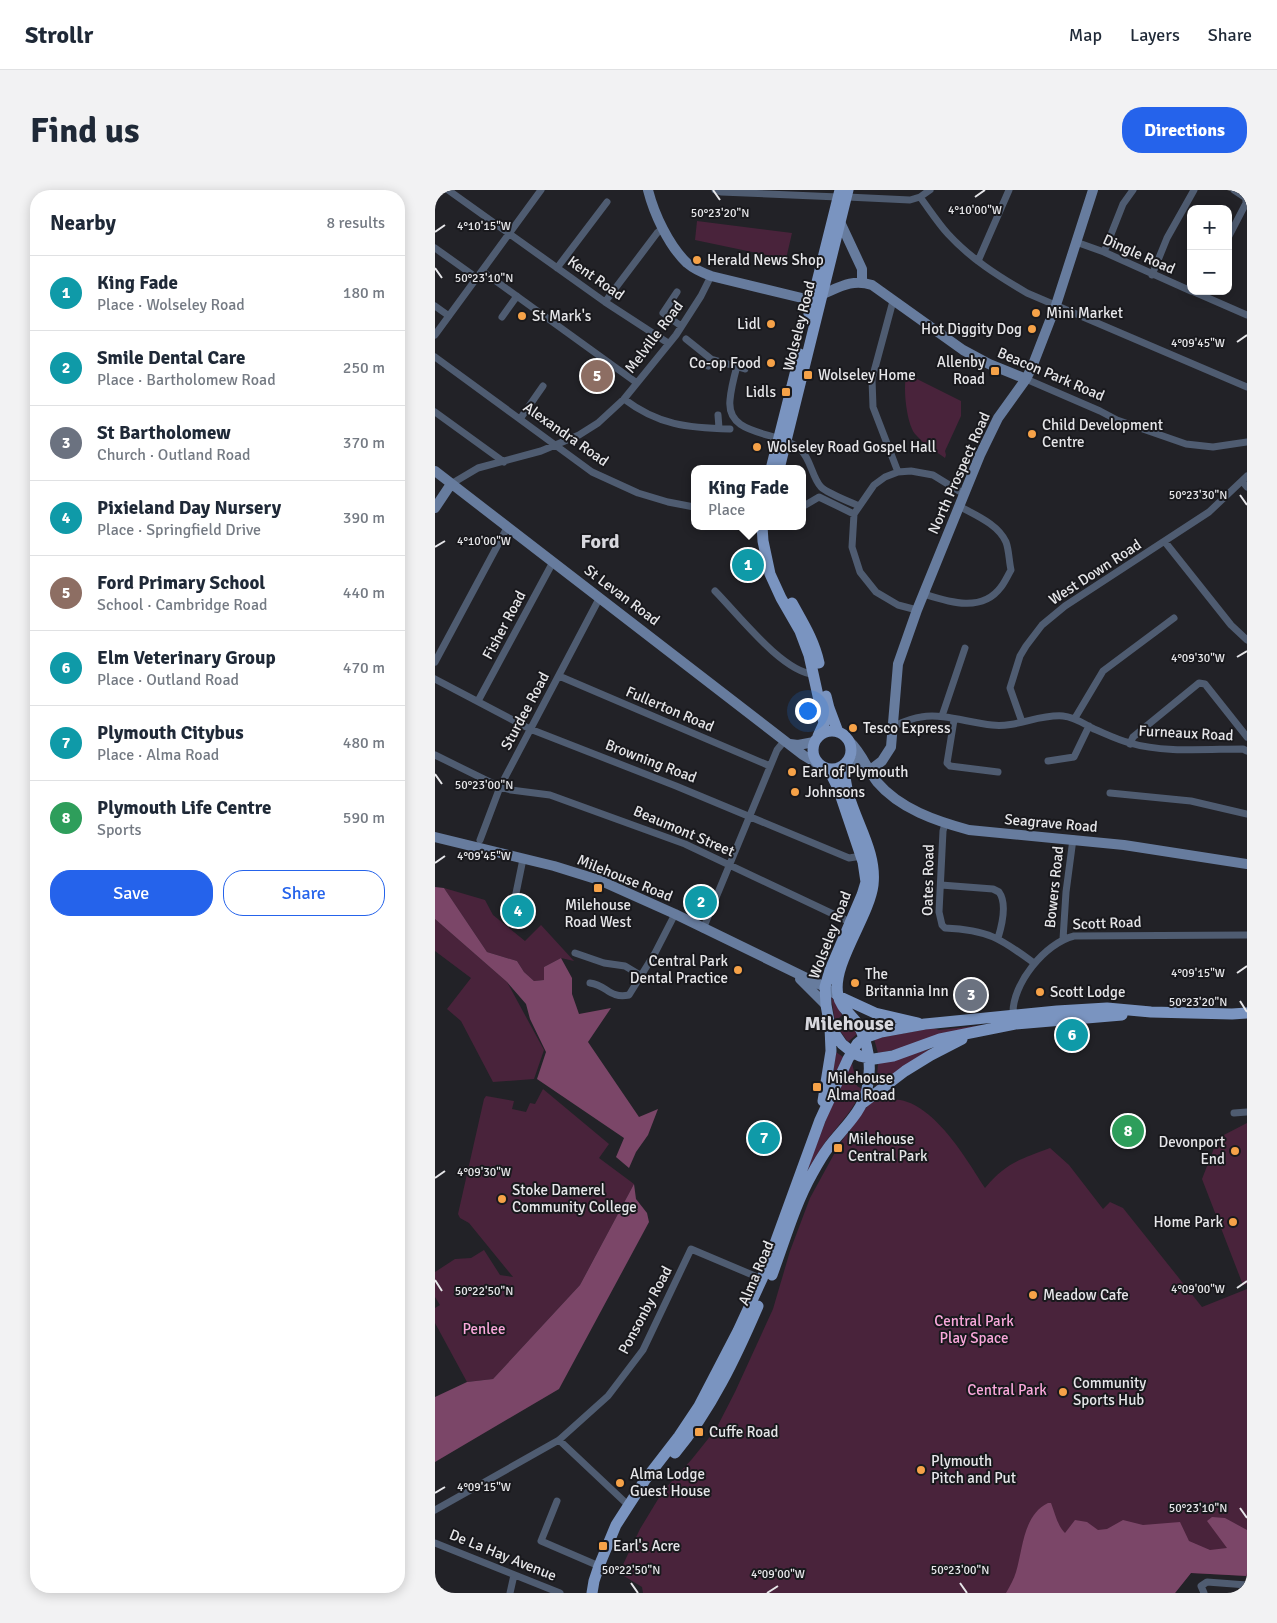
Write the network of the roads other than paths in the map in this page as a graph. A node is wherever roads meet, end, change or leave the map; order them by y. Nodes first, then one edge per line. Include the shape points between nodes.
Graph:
1 (448, 190) edge
2 (541, 190) edge
3 (648, 190) edge
4 (715, 190) edge
5 (930, 190) edge
6 (1009, 190) edge
7 (1093, 190) edge
8 (1133, 190) edge
9 (1194, 190) edge
10 (1234, 190) edge
11 (784, 193) edge
12 (920, 193) edge
13 (843, 194) edge
14 (607, 202) dead end
15 (841, 224) junction
16 (663, 228) junction
17 (1232, 230) edge
18 (509, 233) junction
19 (1076, 242) junction
20 (435, 248) edge
21 (1104, 252) junction
22 (978, 262) junction
23 (557, 268) junction
24 (482, 271) junction
25 (1152, 275) junction
26 (711, 276) junction
27 (477, 278) junction
28 (862, 282) junction
29 (1187, 289) edge
30 (677, 292) dead end
31 (1205, 295) edge
32 (517, 296) junction
33 (817, 297) junction
34 (605, 302) junction
35 (893, 302) junction
36 (435, 306) edge
37 (1056, 306) junction
38 (1247, 315) edge
39 (449, 316) junction
40 (502, 318) dead end
41 (681, 326) junction
42 (435, 334) edge
43 (686, 339) dead end
44 (668, 343) junction
45 (435, 357) edge
46 (711, 358) junction
47 (708, 366) dead end
48 (737, 366) junction
49 (745, 369) dead end
50 (1026, 379) junction
51 (637, 383) junction
52 (543, 386) dead end
53 (1247, 387) edge
54 (623, 399) junction
55 (435, 412) edge
56 (718, 415) dead end
57 (520, 419) junction
58 (719, 428) junction
59 (729, 429) dead end
60 (783, 439) junction
61 (1247, 442) edge
62 (556, 445) junction
63 (505, 462) junction
64 (773, 465) edge
65 (780, 465) edge
66 (435, 471) edge
67 (898, 472) junction
68 (1245, 481) edge
69 (451, 484) junction
70 (822, 487) junction
71 (964, 494) junction
72 (819, 497) junction
73 (806, 505) edge
74 (691, 506) edge
75 (859, 506) junction
76 (959, 506) junction
77 (435, 508) edge
78 (854, 514) junction
79 (507, 526) junction
80 (762, 530) edge
81 (770, 530) edge
82 (1165, 542) junction
83 (553, 562) junction
84 (715, 591) dead end
85 (924, 594) junction
86 (600, 597) junction
87 (917, 610) junction
88 (1174, 618) dead end
89 (1247, 640) edge
90 (965, 648) dead end
91 (435, 662) edge
92 (814, 674) junction
93 (559, 676) junction
94 (435, 679) edge
95 (478, 701) junction
96 (942, 716) junction
97 (1075, 718) junction
98 (954, 720) junction
99 (1022, 722) junction
100 (1089, 726) junction
101 (892, 728) junction
102 (530, 729) junction
103 (838, 732) junction
104 (1247, 738) edge
105 (816, 739) junction
106 (849, 741) junction
107 (787, 742) junction
108 (1130, 744) junction
109 (1245, 750) edge
110 (435, 755) edge
111 (1051, 758) dead end
112 (847, 762) junction
113 (818, 764) junction
114 (770, 766) junction
115 (829, 770) junction
116 (869, 771) junction
117 (998, 772) dead end
118 (501, 787) junction
119 (1110, 793) dead end
120 (1247, 814) edge
121 (750, 816) junction
122 (945, 824) junction
123 (435, 837) edge
124 (1073, 839) junction
125 (480, 840) dead end
126 (861, 856) junction
127 (523, 859) junction
128 (1247, 864) edge
129 (730, 865) junction
130 (941, 885) junction
131 (514, 903) dead end
132 (675, 914) junction
133 (850, 922) junction
134 (703, 929) junction
135 (1247, 935) edge
136 (998, 938) junction
137 (1063, 938) junction
138 (575, 953) dead end
139 (1034, 963) junction
140 (794, 973) junction
141 (641, 975) junction
142 (590, 983) dead end
143 (825, 987) junction
144 (838, 996) junction
145 (826, 1005) junction
146 (1247, 1011) edge
147 (1151, 1012) junction
148 (1013, 1014) junction
149 (925, 1024) junction
150 (830, 1027) junction
151 (975, 1033) junction
152 (864, 1038) junction
153 (852, 1052) junction
154 (869, 1059) junction
155 (863, 1104) junction
156 (1247, 1112) edge
157 (1234, 1113) dead end
158 (820, 1120) junction
159 (762, 1279) junction
160 (559, 1440) junction
161 (557, 1501) dead end
162 (628, 1505) junction
163 (435, 1510) edge
164 (435, 1543) edge
165 (599, 1566) junction
166 (514, 1576) junction
167 (1247, 1585) edge
168 (1203, 1589) edge
169 (510, 1593) edge
170 (560, 1593) edge
171 (594, 1593) edge

1 - 18 street, Kent Road
2 - 18 street
3 - 16 street
4 - 11 street
5 - 12 street
6 - 22 street
7 - 19 street, North Prospect Road
8 - 21 street via 1123,204
9 - 25 street via 1167,238
10 - 17 street via 1246,198 1246,202
11 - 13 street
12 - 13 street via 910,200
12 - 22 street via 947,233
13 - 15 main road, Wolseley Road
13 - 33 main road, Wolseley Road
14 - 23 street
15 - 28 street via 862,269
15 - 33 main road, Wolseley Road
16 - 26 street via 688,264
16 - 34 street
18 - 23 street, Kent Road
18 - 24 street
19 - 21 street, Dingle Road
19 - 37 street, North Prospect Road
20 - 27 street
21 - 25 street, Dingle Road
22 - 37 street via 1027,293
23 - 34 street, Kent Road
24 - 27 street
24 - 32 street
25 - 29 street, Dingle Road
26 - 33 street via 805,299
26 - 41 street, Melville Road
27 - 39 street
28 - 33 street via 843,285
28 - 35 street, Beacon Park Road via 872,285
30 - 41 street via 663,313
31 - 38 street, Dingle Road
32 - 40 street
32 - 51 street
33 - 60 main road, Wolseley Road
34 - 44 street, Kent Road
35 - 50 street, Beacon Park Road via 963,350
35 - 67 street via 872,379 873,408
36 - 39 street
37 - 50 street, North Prospect Road
37 - 53 street
39 - 42 street
41 - 44 street, Melville Road
43 - 46 street
44 - 51 street, Melville Road
45 - 57 street, Alexandra Road
46 - 47 street
46 - 48 street
48 - 49 street
48 - 60 street via 729,401 735,420 746,429
50 - 61 street, Beacon Park Road via 1117,420 1186,444 1213,448
50 - 71 street, North Prospect Road via 998,418
51 - 54 street, Melville Road
52 - 57 street
54 - 58 street via 638,410 666,422
54 - 62 street, Melville Road via 598,423
55 - 63 street
56 - 58 street
57 - 62 street, Alexandra Road
58 - 59 street
60 - 64 main road, Wolseley Road
60 - 65 main road, Wolseley Road
60 - 70 street via 802,451
62 - 63 street, Melville Road
62 - 74 street, Alexandra Road via 592,472 616,484 667,502
63 - 69 street, Melville Road via 478,468
66 - 69 street, St Levan Road
67 - 71 street via 933,475
67 - 75 street via 874,486
68 - 82 street, West Down Road via 1209,512
69 - 77 street
69 - 79 street, St Levan Road
70 - 72 street
70 - 75 street
71 - 76 street, North Prospect Road
72 - 73 street
72 - 78 street
75 - 78 street
76 - 85 street, North Prospect Road
76 - 85 street via 998,530 1006,542 1011,570 1000,589 983,602 963,604
78 - 87 street via 852,547 861,572 877,592 899,605
79 - 83 street, St Levan Road
79 - 91 street
80 - 92 main road via 770,574 800,631
81 - 103 main road via 778,573 814,644
82 - 89 street via 1231,625
82 - 99 street, West Down Road via 1065,606 1025,646 1010,688
83 - 86 street, St Levan Road
83 - 95 street, Fisher Road
84 - 92 street via 773,651 805,674
85 - 87 street, North Prospect Road
86 - 93 street, Sturdee Road
86 - 107 street, St Levan Road
87 - 101 street, North Prospect Road via 898,664
88 - 97 street via 1103,671
90 - 96 street
92 - 105 main road via 824,723
93 - 102 street, Sturdee Road
93 - 114 street, Fullerton Road
94 - 95 street, Browning Road
95 - 102 street, Browning Road
96 - 98 street, Furneaux Road
96 - 101 street, Furneaux Road via 921,717
97 - 99 street, Furneaux Road via 1051,716
97 - 100 street, Furneaux Road
98 - 99 street, Furneaux Road via 993,726
98 - 117 street via 947,763
100 - 108 street, Furneaux Road
100 - 111 street via 1074,756
101 - 116 street, North Prospect Road via 888,753
102 - 118 street, Sturdee Road
102 - 121 street, Browning Road
103 - 105 main road via 824,732
103 - 106 main road
104 - 108 street via 1205,684 1199,683 1133,737
104 - 109 street
105 - 107 street via 798,745
105 - 113 main road via 812,749
106 - 112 main road via 851,747
106 - 116 street
107 - 113 street, St Levan Road
107 - 114 street via 777,750
108 - 109 street, Furneaux Road
110 - 118 street, Beaumont Street
112 - 115 main road
112 - 116 street via 860,764
112 - 144 main road, Wolseley Road via 846,785 874,871 869,900 842,964
113 - 115 main road
114 - 121 street
115 - 126 main road, Wolseley Road
116 - 122 street, Seagrave Road via 900,801
118 - 125 street, Sturdee Road
118 - 129 street, Beaumont Street via 550,795 685,844
119 - 120 street via 1191,802
121 - 126 street, Browning Road via 849,858
121 - 129 street
122 - 124 street, Seagrave Road via 990,833
122 - 130 street, Oates Road
123 - 127 street, Milehouse Road
124 - 128 street, Seagrave Road
124 - 137 street, Bowers Road
126 - 133 main road, Wolseley Road via 865,882
127 - 131 street
127 - 132 street, Milehouse Road via 577,872
129 - 133 street, Beaumont Street
129 - 134 street
130 - 136 street, Oates Road via 939,912 942,926 982,932
130 - 136 street via 999,892 1003,900
132 - 134 street, Milehouse Road
132 - 141 street
133 - 143 main road, Wolseley Road
134 - 140 street, Milehouse Road
135 - 137 street, Scott Road
136 - 139 street, Oates Road
137 - 139 street, Scott Road
138 - 141 street via 625,966
139 - 148 street, Scott Road via 1014,999
140 - 143 street, Milehouse Road
140 - 145 street, Milehouse Road
141 - 142 street via 629,995 615,996
143 - 144 street, Milehouse Road
143 - 145 main road, Wolseley Road
144 - 149 main road via 875,1013
144 - 152 main road
145 - 150 main road, Wolseley Road
146 - 147 main road via 1229,1008 1200,1012
147 - 148 main road via 1107,1008
147 - 151 main road via 1015,1024
148 - 149 main road
149 - 152 main road
150 - 153 main road via 841,1044
150 - 158 main road, Alma Road via 829,1073
151 - 154 main road via 940,1039 893,1056
151 - 155 main road via 905,1071
152 - 153 main road, Alma Road
152 - 154 main road, Alma Road
153 - 154 main road
153 - 158 main road, Alma Road
154 - 155 main road, Alma Road
155 - 171 main road, Alma Road via 812,1173 746,1334 706,1410 633,1510
156 - 157 street
158 - 159 main road, Alma Road
159 - 160 street, Ponsonby Road via 691,1249 643,1350 608,1396
159 - 162 main road, Alma Road via 699,1406
160 - 162 street
160 - 163 street, Ponsonby Road
161 - 165 street via 541,1541
162 - 165 main road, Alma Road
164 - 166 street, De La Hay Avenue
165 - 171 main road, Alma Road
166 - 169 street
166 - 170 street, De La Hay Avenue
167 - 168 street via 1207,1582

